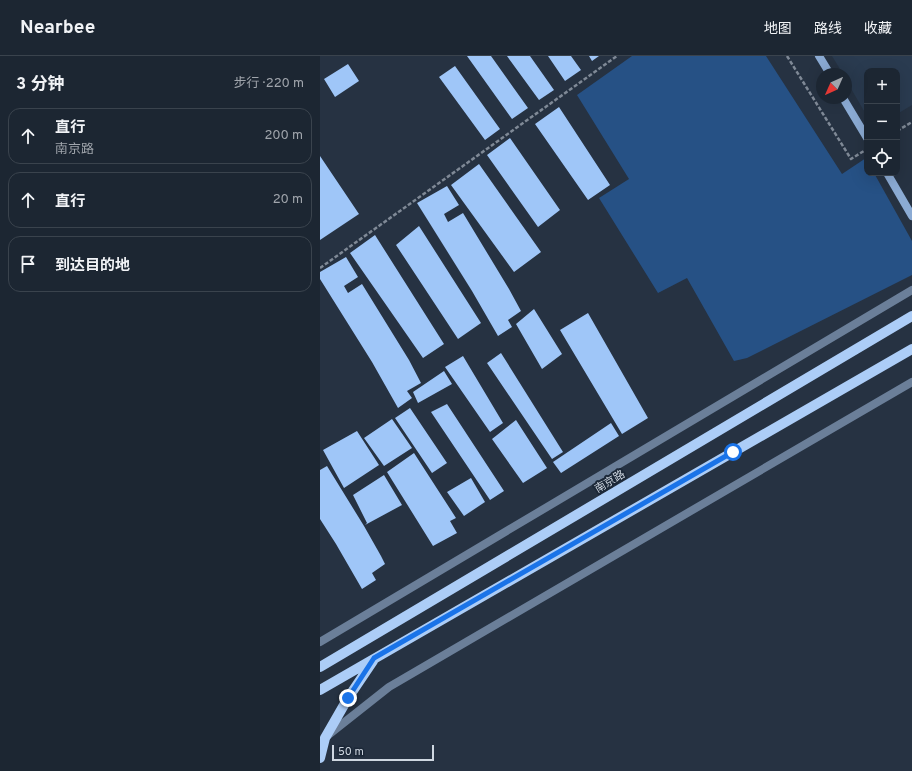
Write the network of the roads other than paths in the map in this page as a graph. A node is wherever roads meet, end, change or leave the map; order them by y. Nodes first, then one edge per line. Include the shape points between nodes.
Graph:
1 (819, 56) edge
2 (826, 68) edge
3 (847, 104) edge
4 (864, 133) edge
5 (889, 176) edge
6 (912, 216) edge
7 (912, 290) edge
8 (912, 316) edge
9 (912, 350) edge
10 (912, 382) edge
11 (320, 642) edge
12 (342, 655) junction
13 (374, 658) junction
14 (320, 661) edge
15 (320, 668) edge
16 (320, 690) edge
17 (325, 738) junction
18 (320, 758) edge

1 - 2 main road
3 - 4 main road
5 - 6 main road
7 - 11 street
8 - 12 main road, 南京路
9 - 13 main road
10 - 17 street via 389,687
12 - 14 main road
12 - 15 main road, 南京路
13 - 16 main road
13 - 17 main road
17 - 18 main road

